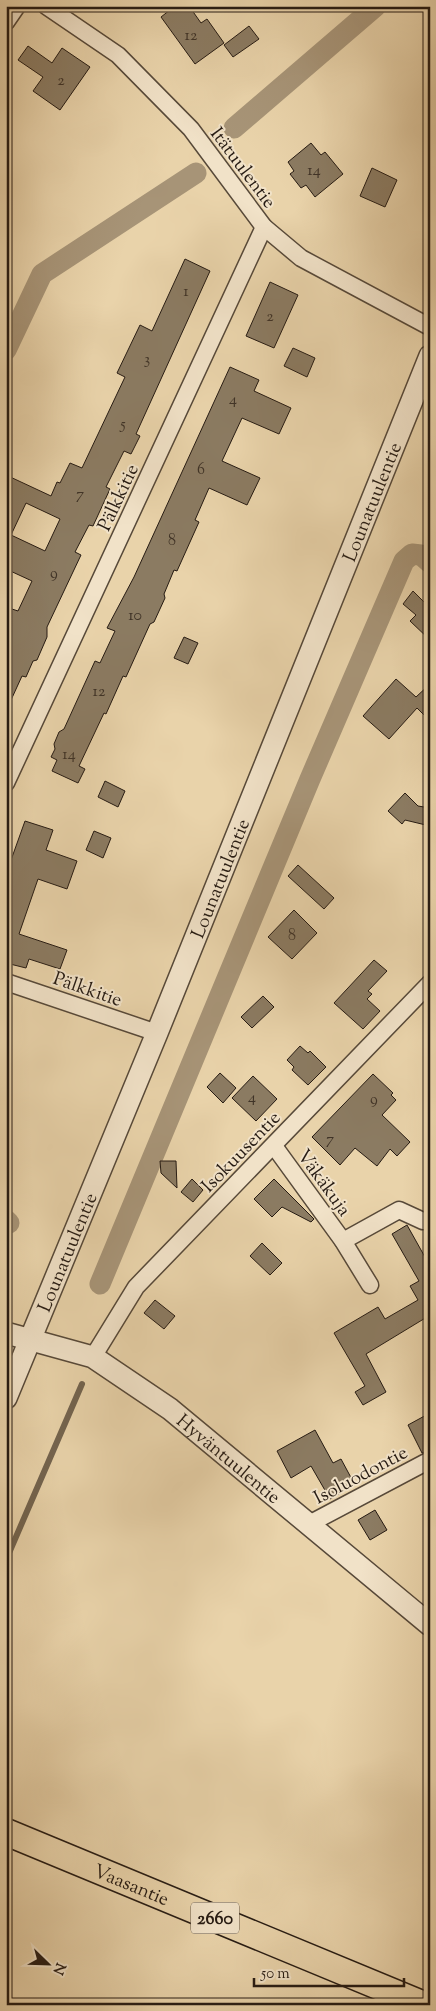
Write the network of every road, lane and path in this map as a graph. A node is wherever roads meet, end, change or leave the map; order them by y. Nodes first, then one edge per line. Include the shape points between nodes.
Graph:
1 (17, 6) edge
2 (46, 6) edge
3 (6, 22) edge
4 (264, 227) junction
5 (430, 327) edge
6 (430, 356) edge
7 (6, 784) edge
8 (6, 982) edge
9 (430, 983) edge
10 (157, 1033) junction
11 (274, 1146) junction
12 (423, 1221) dead end
13 (343, 1241) junction
14 (370, 1285) dead end
15 (6, 1333) edge
16 (30, 1340) junction
17 (93, 1357) junction
18 (6, 1398) edge
19 (430, 1460) edge
20 (309, 1524) junction
21 (430, 1625) edge
22 (6, 1832) edge
23 (424, 2005) edge

1 - 3 street
2 - 4 street, Itätuulentie via 118,54 191,129
4 - 5 street, Itätuulentie via 301,258
4 - 7 street, Pälkkitie
6 - 10 street, Lounatuulentie
8 - 10 street, Pälkkitie
9 - 11 street, Isokuusentie
10 - 16 street, Lounatuulentie
11 - 13 street, Väkäkuja
11 - 17 street, Isokuusentie via 136,1287
12 - 13 street, Väkäkuja via 399,1210
13 - 14 street, Väkäkuja
15 - 16 street, Hyväntuulentie
16 - 17 street, Hyväntuulentie
16 - 18 street, Lounatuulentie
17 - 20 street, Hyväntuulentie via 170,1409
19 - 20 street, Isoluodontie
20 - 21 street, Hyväntuulentie
22 - 23 main road, Vaasantie / 2660

